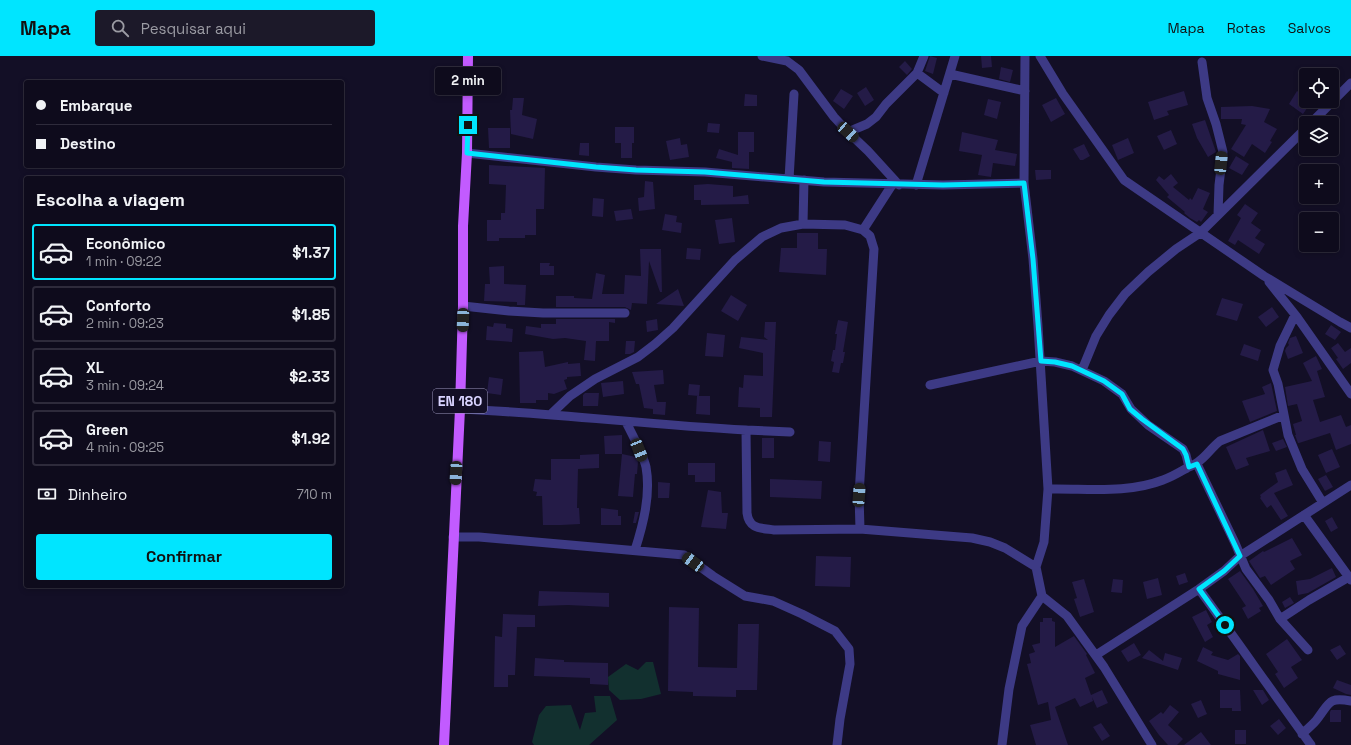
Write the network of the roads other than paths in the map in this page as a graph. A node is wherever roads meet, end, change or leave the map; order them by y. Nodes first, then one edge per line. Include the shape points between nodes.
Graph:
1 (468, 56) edge
2 (762, 56) edge
3 (924, 56) edge
4 (955, 56) edge
5 (1025, 56) edge
6 (1040, 56) edge
7 (1202, 62) dead end
8 (917, 73) junction
9 (950, 74) junction
10 (1351, 83) edge
11 (1025, 91) junction
12 (944, 93) junction
13 (794, 94) dead end
14 (1318, 116) edge
15 (848, 132) junction
16 (1299, 135) edge
17 (467, 153) junction
18 (789, 179) junction
19 (804, 180) junction
20 (1024, 183) junction
21 (896, 185) junction
22 (916, 185) junction
23 (1218, 215) junction
24 (803, 224) junction
25 (863, 230) junction
26 (1200, 233) junction
27 (1264, 276) junction
28 (463, 306) junction
29 (625, 313) dead end
30 (1296, 315) junction
31 (1351, 328) edge
32 (1041, 361) junction
33 (1082, 370) junction
34 (930, 385) dead end
35 (1351, 394) edge
36 (460, 409) junction
37 (550, 415) junction
38 (1284, 415) junction
39 (626, 422) junction
40 (746, 430) junction
41 (790, 432) dead end
42 (1193, 465) junction
43 (1351, 485) edge
44 (1048, 488) junction
45 (1323, 503) junction
46 (1304, 516) junction
47 (860, 529) junction
48 (453, 537) junction
49 (635, 550) junction
50 (1240, 556) junction
51 (1036, 567) junction
52 (1350, 579) edge
53 (1199, 589) junction
54 (1042, 596) junction
55 (1280, 619) junction
56 (1308, 650) dead end
57 (1096, 655) junction
58 (1351, 701) edge
59 (1302, 734) junction
60 (444, 745) edge
61 (837, 745) edge
62 (1002, 745) edge
63 (1152, 745) edge
64 (1311, 745) edge

1 - 17 main road, EN 180
2 - 15 street via 787,61 799,70
3 - 8 street
4 - 9 street
5 - 11 street
6 - 26 street via 1063,94 1124,180
7 - 23 street via 1207,98 1223,152
8 - 12 street
8 - 15 street via 886,104 876,118
9 - 11 street
9 - 12 street
10 - 14 street
11 - 20 street
12 - 22 street
13 - 18 street
15 - 21 street via 868,151
16 - 23 street
17 - 18 street via 596,167
17 - 28 main road, EN 180 via 463,226
18 - 19 street
19 - 21 street
19 - 24 street
20 - 22 street
20 - 32 street
21 - 22 street
21 - 25 street
23 - 26 street
24 - 25 street via 845,225
24 - 37 street via 781,228 762,237 735,260 656,344 638,357 595,379 570,396
25 - 47 street via 870,236 874,249 859,495
26 - 27 street
26 - 33 street via 1176,249 1125,294 1096,336
27 - 30 street
27 - 31 street
28 - 29 street via 543,313
28 - 36 main road, EN 180
30 - 35 street
30 - 38 street via 1280,346 1273,370
32 - 33 street via 1055,362
32 - 34 street
32 - 44 street
33 - 42 street via 1122,394 1130,409 1183,449
36 - 37 street
36 - 48 main road, EN 180
37 - 39 street
38 - 42 street via 1220,441 1212,446 1204,458
38 - 45 street via 1288,435 1302,470
39 - 40 street
39 - 49 street via 646,467 646,505
40 - 41 street
40 - 47 street via 747,513 748,521 753,526 774,530
42 - 44 street via 1164,480 1147,485 1096,489
42 - 50 street
43 - 45 street
44 - 51 street via 1044,542
45 - 46 street
46 - 50 street
46 - 52 street
47 - 51 street via 972,538 1005,548
48 - 49 street
48 - 60 main road, EN 180
49 - 61 street via 684,555 745,596 773,601 835,631 850,649 850,664
50 - 53 street
50 - 55 street
51 - 54 street
52 - 55 street via 1309,600
53 - 57 street
53 - 59 street
54 - 57 street via 1066,616
54 - 62 street via 1022,626 1009,689
55 - 56 street
57 - 63 street
58 - 59 street via 1328,703
59 - 64 street

